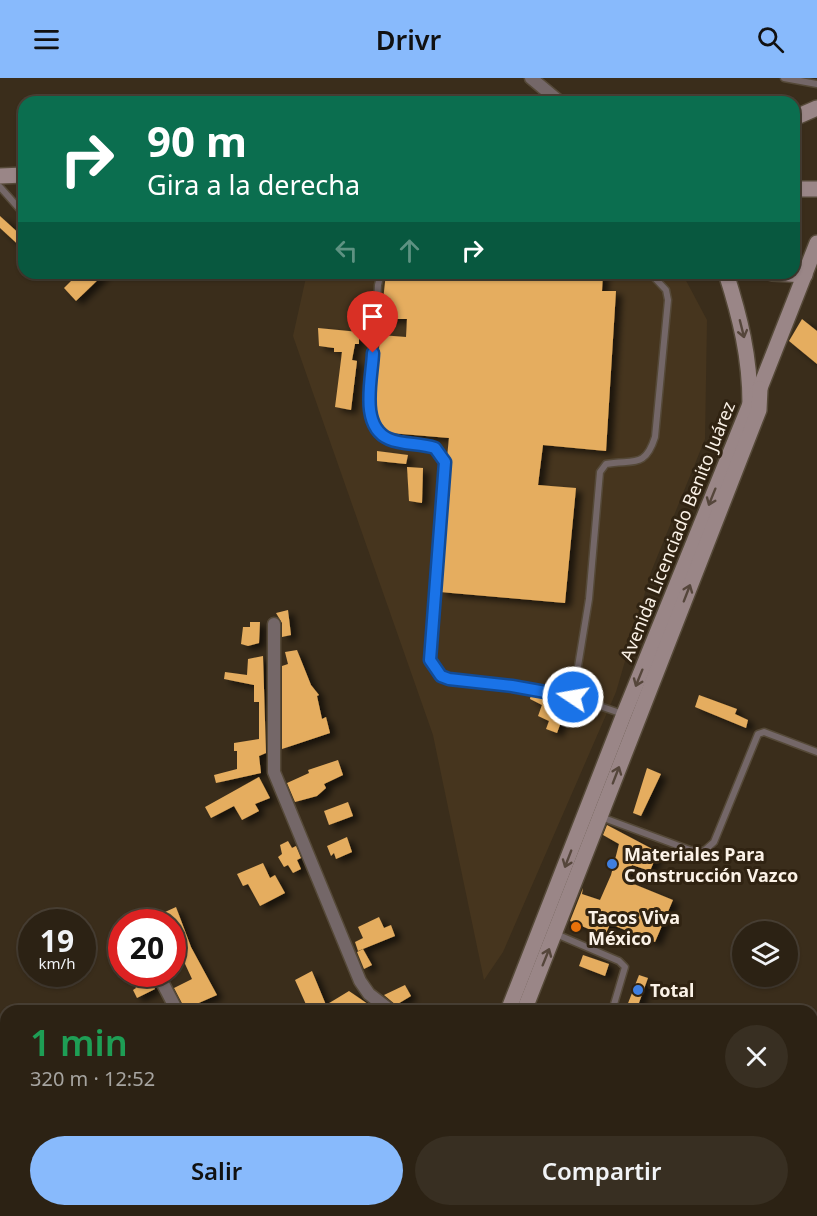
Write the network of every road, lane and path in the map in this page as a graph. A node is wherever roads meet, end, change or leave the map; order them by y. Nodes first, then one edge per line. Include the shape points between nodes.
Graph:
1 (531, 78) edge
2 (784, 78) edge
3 (817, 84) edge
4 (553, 96) edge
5 (817, 108) edge
6 (800, 115) edge
7 (18, 175) edge
8 (0, 176) edge
9 (0, 188) edge
10 (18, 208) edge
11 (817, 245) edge
12 (800, 275) edge
13 (808, 276) junction
14 (380, 279) edge
15 (656, 279) edge
16 (728, 279) edge
17 (760, 388) junction
18 (750, 404) junction
19 (274, 624) dead end
20 (573, 697) junction
21 (631, 717) junction
22 (817, 752) edge
23 (601, 816) junction
24 (548, 931) junction
25 (165, 987) edge
26 (174, 1005) edge
27 (383, 1005) edge
28 (511, 1005) edge
29 (526, 1005) edge
30 (614, 1005) edge

1 - 4 street
2 - 3 lane
5 - 6 main road
7 - 8 main road
9 - 10 lane
11 - 13 main road
12 - 13 main road
13 - 17 main road
14 - 20 lane via 370,400 373,422 389,439 435,448 445,462 430,660 441,676 449,679
15 - 20 lane via 666,290 668,300 655,436 647,455 640,460 606,464 600,472 590,599
16 -> 18 main road via 746,344
17 - 18 main road, Avenida Licenciado Benito Juárez
21 -> 17 main road, Avenida Licenciado Benito Juárez via 759,410
18 -> 21 main road, Avenida Licenciado Benito Juárez
19 - 27 street via 274,772 360,981
20 - 21 lane
23 -> 21 main road, Avenida Licenciado Benito Juárez
21 -> 24 main road, Avenida Licenciado Benito Juárez
22 - 23 lane via 764,732 758,734 714,842 704,851 690,850
23 - 24 main road, Avenida Licenciado Benito Juárez
24 - 28 main road, Avenida Licenciado Benito Juárez
29 -> 24 main road, Avenida Licenciado Benito Juárez
24 - 30 lane via 623,963 626,971
25 - 26 street

